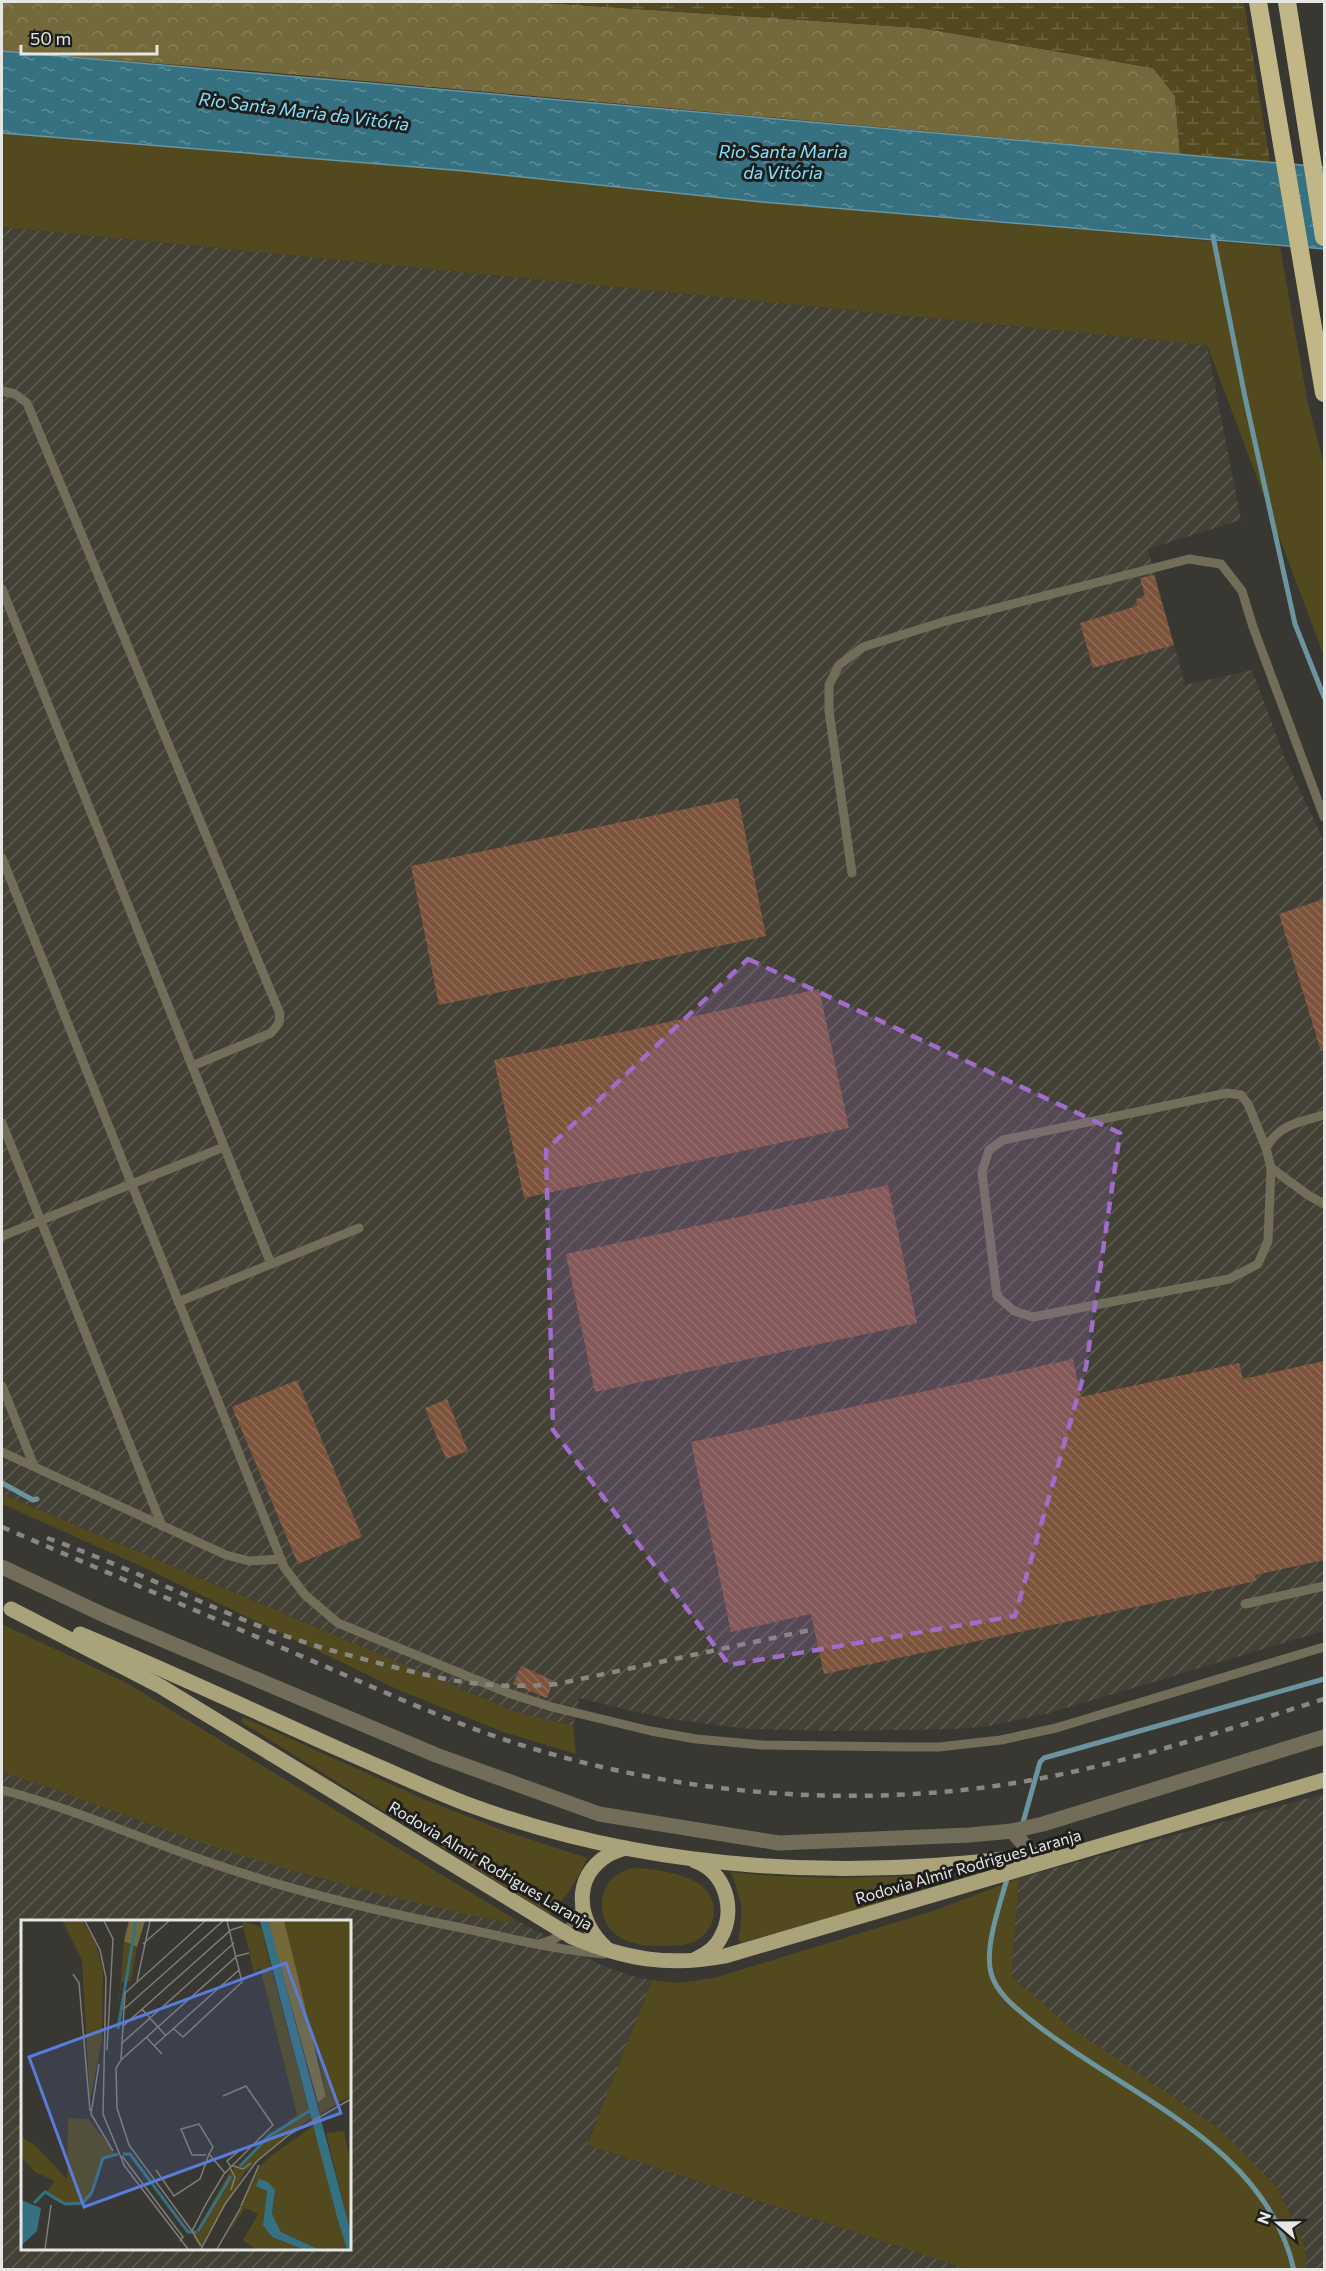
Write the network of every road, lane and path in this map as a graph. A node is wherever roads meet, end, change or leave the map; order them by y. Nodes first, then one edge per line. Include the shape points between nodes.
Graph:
1 (1258, 2) edge
2 (1287, 2) edge
3 (1324, 237) edge
4 (2, 391) edge
5 (1324, 393) edge
6 (2, 590) edge
7 (1324, 817) edge
8 (2, 858) edge
9 (852, 873) dead end
10 (192, 1066) junction
11 (1324, 1115) edge
12 (2, 1123) edge
13 (224, 1147) junction
14 (1266, 1148) junction
15 (1270, 1168) junction
16 (131, 1184) junction
17 (1324, 1204) edge
18 (40, 1220) junction
19 (359, 1228) dead end
20 (2, 1236) edge
21 (271, 1264) junction
22 (178, 1302) junction
23 (2, 1386) edge
24 (2, 1452) edge
25 (34, 1467) junction
26 (162, 1526) junction
27 (281, 1559) junction
28 (2, 1568) edge
29 (1324, 1586) edge
30 (1245, 1604) dead end
31 (6, 1607) edge
32 (1324, 1647) edge
33 (1324, 1737) edge
34 (1324, 1780) edge
35 (2, 1790) edge
36 (1012, 1831) junction
37 (1133, 1837) junction
38 (626, 1848) junction
39 (1034, 1856) junction
40 (684, 1858) junction
41 (581, 1901) junction
42 (564, 1932) junction
43 (537, 1944) junction
44 (624, 1956) junction
45 (693, 1961) junction

1 - 5 highway
2 - 3 highway
4 - 10 lane via 27,403 279,1009 279,1023 271,1033
6 - 10 lane
7 - 9 lane via 1242,591 1221,564 1189,558 925,628 863,647 839,665 829,685 829,711
8 - 16 lane
10 - 13 lane
11 - 14 lane via 1285,1127 1272,1135
12 - 18 lane
13 - 16 lane
13 - 21 lane
14 - 15 lane
14 - 15 lane via 1248,1104 1241,1095 1227,1093 1003,1140 989,1150 982,1172 997,1296 1014,1311 1033,1317 1229,1280 1258,1264 1268,1241
15 - 17 lane
16 - 18 lane
16 - 22 lane
18 - 20 lane
18 - 26 lane
19 - 21 lane
21 - 22 lane
22 - 27 lane
23 - 25 lane
24 - 25 lane
25 - 26 lane
26 - 27 lane via 238,1559
27 - 32 lane via 305,1595 339,1623 486,1684 605,1721 729,1743 939,1747 1001,1740 1056,1728
28 - 36 street via 436,1755 599,1814 779,1843
29 - 30 lane
31 - 38 main road, Rodovia Almir Rodrigues Laranja via 120,1651 431,1790 540,1827
31 - 42 main road, Rodovia Almir Rodrigues Laranja via 160,1686
33 - 36 street
34 - 37 main road, Rodovia Almir Rodrigues Laranja
35 - 43 lane via 57,1805 193,1857 310,1895
36 - 39 street
37 - 39 main road, Rodovia Almir Rodrigues Laranja
37 - 45 main road, Rodovia Almir Rodrigues Laranja via 725,1956
38 - 40 main road, Rodovia Almir Rodrigues Laranja
38 - 41 main road via 595,1867 585,1883
39 - 40 main road, Rodovia Almir Rodrigues Laranja via 947,1866 856,1870
40 - 45 main road via 701,1863 715,1874 729,1905 720,1939 709,1952
41 - 42 lane via 576,1918
41 - 44 main road via 584,1920 593,1936 607,1949
42 - 43 lane
42 - 44 main road, Rodovia Almir Rodrigues Laranja
43 - 44 lane
44 - 45 main road, Rodovia Almir Rodrigues Laranja

